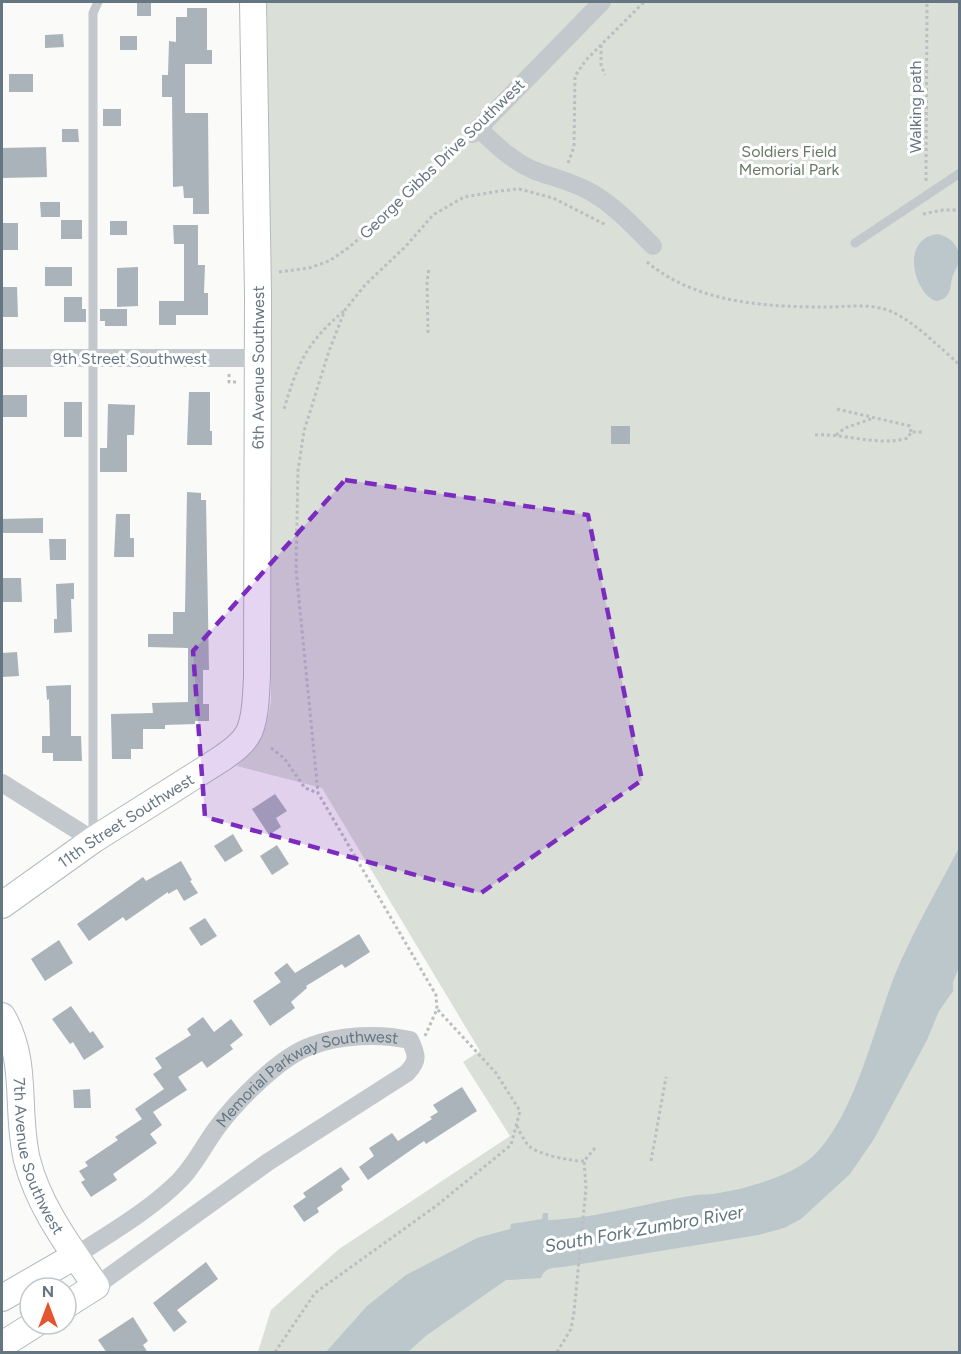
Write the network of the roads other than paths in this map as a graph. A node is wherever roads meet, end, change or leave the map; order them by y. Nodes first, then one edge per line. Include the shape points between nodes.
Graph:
1 (98, 2) edge
2 (253, 2) edge
3 (602, 2) edge
4 (960, 173) edge
5 (855, 243) dead end
6 (653, 246) dead end
7 (2, 358) edge
8 (93, 358) junction
9 (258, 358) junction
10 (248, 733) joint
11 (2, 783) edge
12 (93, 840) junction
13 (2, 905) edge
14 (2, 1016) edge
15 (75, 1256) junction
16 (96, 1286) junction
17 (78, 1297) edge
18 (2, 1298) edge
19 (18, 1335) edge
20 (2, 1346) edge

1 - 8 lane via 93,13
2 - 9 street, 6th Avenue Southwest
3 - 6 street, George Gibbs Drive Southwest via 476,131 515,160 593,193
4 - 5 lane
7 - 8 street, 9th Street Southwest
8 - 9 street, 9th Street Southwest
8 - 12 lane
9 - 10 street, 6th Avenue Southwest via 257,676 256,703
10 - 12 street, 11th Street Southwest via 221,759
11 - 12 street
12 - 13 street, 11th Street Southwest
14 - 15 street, 7th Avenue Southwest via 18,1057 21,1122 30,1168 44,1204
15 - 16 street, 7th Avenue Southwest
15 - 16 street, Memorial Parkway Southwest via 177,1183 236,1104 296,1053 310,1046 353,1038 393,1036 410,1040 417,1054 407,1073 268,1162
15 - 18 street, Memorial Parkway Southwest
16 - 17 street, Memorial Parkway Southwest
19 - 20 street

